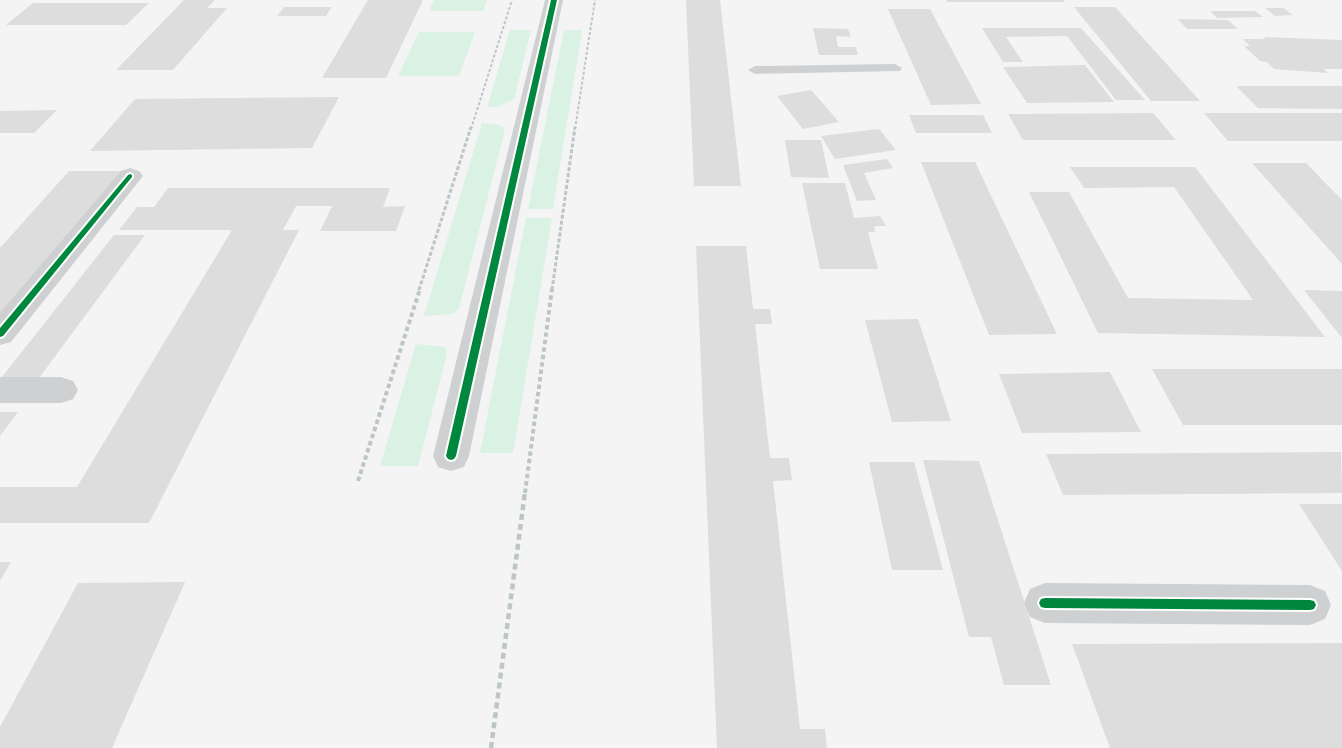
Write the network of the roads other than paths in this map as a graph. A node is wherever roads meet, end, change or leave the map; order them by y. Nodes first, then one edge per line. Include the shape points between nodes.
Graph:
1 (554, 0) edge
2 (896, 68) dead end
3 (755, 70) dead end
4 (130, 176) dead end
5 (0, 334) edge
6 (0, 390) edge
7 (61, 390) dead end
8 (451, 456) dead end
9 (1045, 603) dead end
10 (1310, 605) dead end

1 - 8 street
2 - 3 lane
4 - 5 street
6 - 7 street
9 - 10 street

